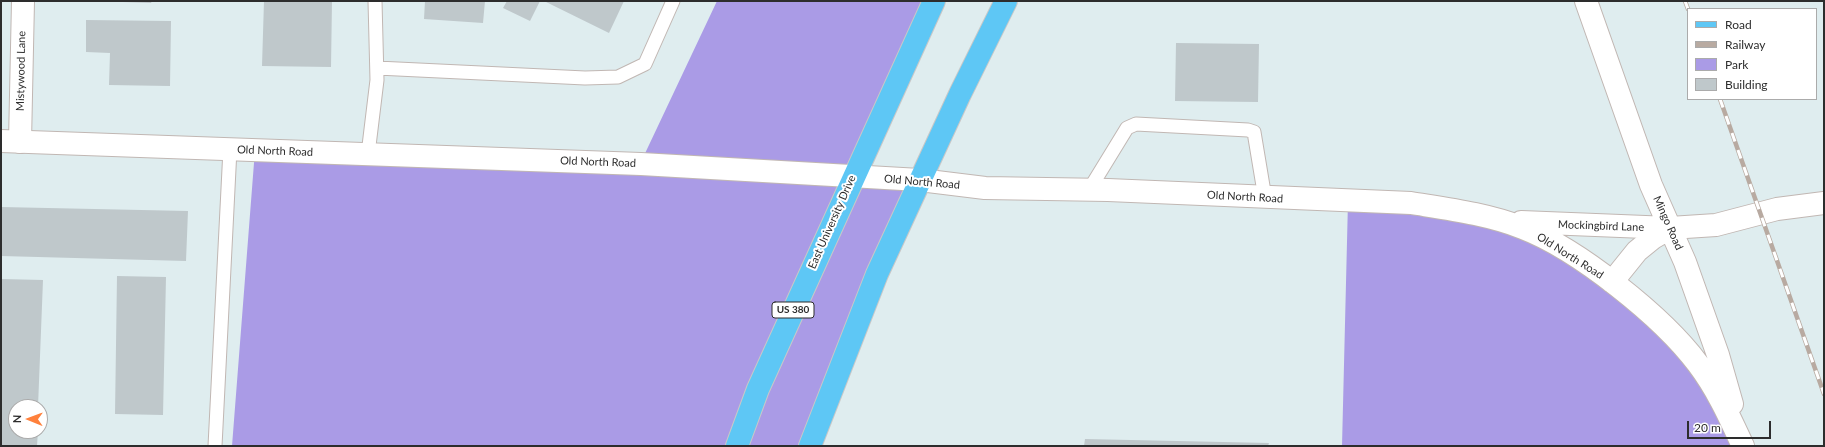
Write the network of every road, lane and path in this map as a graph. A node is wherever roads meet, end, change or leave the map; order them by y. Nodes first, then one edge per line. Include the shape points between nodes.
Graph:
1 (23, 1) edge
2 (375, 1) edge
3 (673, 1) edge
4 (934, 1) edge
5 (1006, 1) edge
6 (1586, 1) edge
7 (377, 68) junction
8 (11, 141) edge
9 (230, 149) junction
10 (368, 154) junction
11 (853, 177) junction
12 (920, 180) junction
13 (1089, 190) junction
14 (1265, 198) junction
15 (1824, 203) edge
16 (1485, 217) junction
17 (1670, 228) junction
18 (1612, 282) junction
19 (215, 446) edge
20 (737, 446) edge
21 (810, 446) edge
22 (1743, 446) edge

1 - 8 street, Mistywood Lane
2 - 7 lane
3 - 7 lane via 645,64 618,77 585,78
4 - 11 main road, East University Drive / US 380
5 - 12 main road
6 - 17 street, Mingo Road via 1651,185
7 - 10 lane
8 - 9 street, Old North Road
9 - 10 street, Old North Road
9 - 19 lane
10 - 11 street, Old North Road via 641,164
11 - 12 street, Old North Road
11 - 20 main road, East University Drive / US 380 via 758,389
12 - 13 street, Old North Road via 985,188
12 - 21 main road via 877,274
13 - 14 street, Old North Road
13 - 14 lane via 1127,128 1136,124 1254,132
14 - 16 street, Old North Road via 1411,203
15 - 17 street, Mockingbird Lane via 1777,209 1716,225
16 - 17 street, Mockingbird Lane via 1550,224
16 - 18 street, Old North Road via 1541,236
17 - 18 street, Mockingbird Lane via 1645,244
17 - 22 street, Mingo Road via 1685,262 1718,355
18 - 22 street, Old North Road via 1653,316 1698,364

